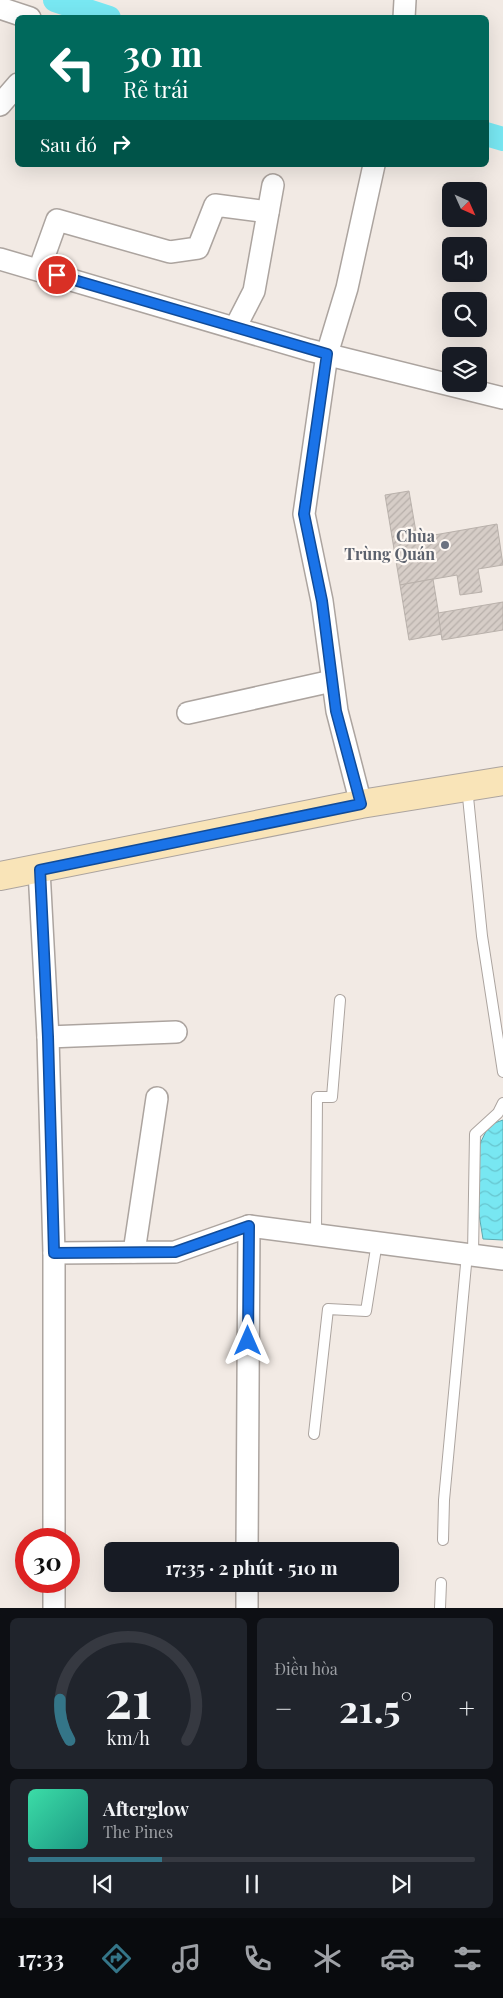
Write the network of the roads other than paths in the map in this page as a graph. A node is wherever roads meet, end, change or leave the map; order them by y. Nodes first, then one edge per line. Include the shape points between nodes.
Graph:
1 (405, 0) edge
2 (0, 8) edge
3 (21, 15) edge
4 (404, 15) edge
5 (15, 88) edge
6 (0, 105) edge
7 (374, 167) edge
8 (273, 185) dead end
9 (268, 212) junction
10 (0, 259) edge
11 (39, 270) junction
12 (235, 328) junction
13 (327, 354) junction
14 (503, 398) edge
15 (332, 681) junction
16 (188, 713) dead end
17 (503, 781) edge
18 (467, 786) junction
19 (361, 804) junction
20 (40, 870) junction
21 (0, 876) edge
22 (340, 1000) dead end
23 (176, 1032) dead end
24 (48, 1037) junction
25 (503, 1072) edge
26 (157, 1098) dead end
27 (503, 1103) edge
28 (249, 1226) junction
29 (316, 1234) junction
30 (376, 1242) junction
31 (134, 1252) junction
32 (54, 1253) junction
33 (470, 1254) junction
34 (503, 1259) edge
35 (314, 1434) dead end
36 (54, 1528) edge
37 (443, 1540) dead end
38 (247, 1542) edge
39 (441, 1583) dead end
40 (247, 1592) edge
41 (54, 1593) edge
42 (54, 1608) edge
43 (247, 1608) edge
44 (440, 1608) edge

1 - 4 street
2 - 3 street
5 - 6 street
7 - 13 street via 347,288
8 - 9 street
9 - 11 street via 215,205 198,248 170,252 57,220
9 - 12 street via 254,291
10 - 11 street
11 - 12 street
12 - 13 street
13 - 14 street
13 - 15 street via 304,514 322,601
15 - 16 street
15 - 19 street via 336,711
17 - 18 main road
18 - 19 main road
18 - 25 lane via 482,936
19 - 20 main road
20 - 21 main road
20 - 24 street
22 - 29 lane via 332,1097 317,1097
23 - 24 street
24 - 32 street
26 - 31 street
27 - 33 lane via 498,1113 475,1134
28 - 29 street
28 - 31 street via 175,1252
28 - 38 street
29 - 30 street
30 - 33 street
30 - 35 lane via 366,1311 328,1308
31 - 32 street
32 - 36 street
33 - 34 street
33 - 37 lane via 444,1500
39 - 44 lane
40 - 43 street
41 - 42 street

